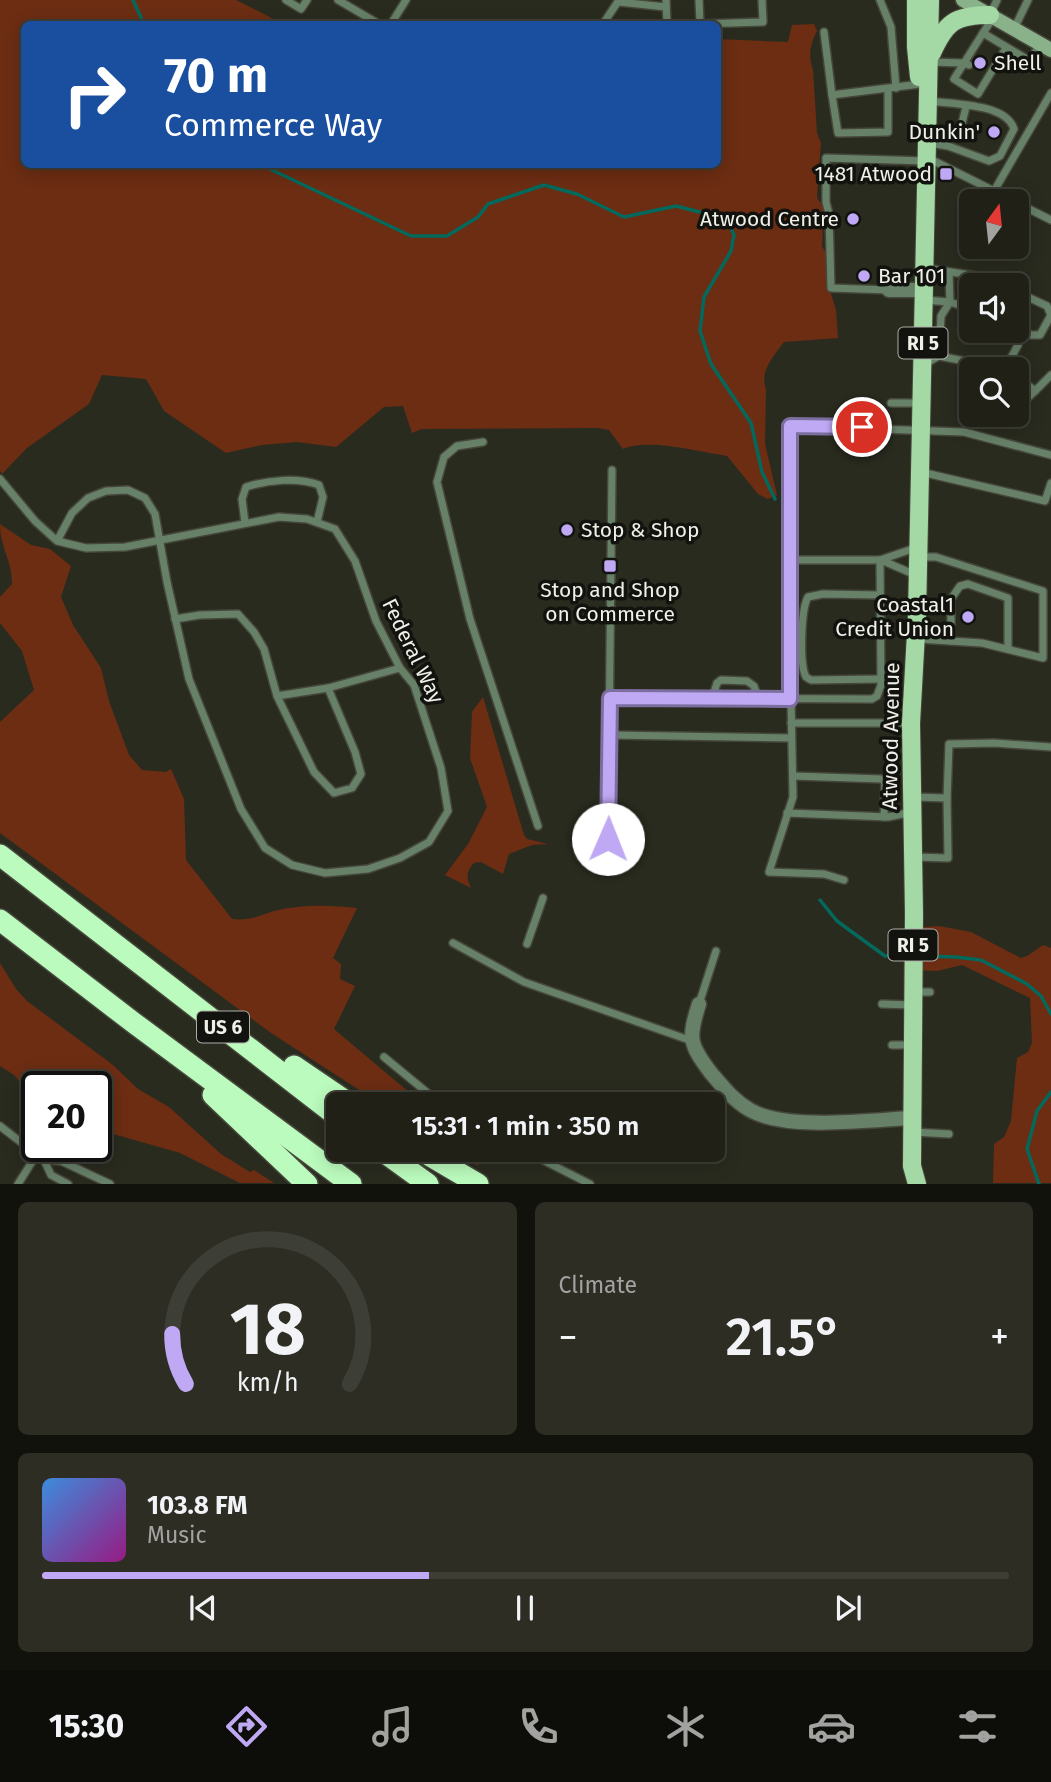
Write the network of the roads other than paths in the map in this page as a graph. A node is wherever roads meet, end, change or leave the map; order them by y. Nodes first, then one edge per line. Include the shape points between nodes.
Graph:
1 (286, 0) edge
2 (307, 0) edge
3 (338, 0) edge
4 (406, 0) edge
5 (699, 0) edge
6 (762, 0) edge
7 (880, 0) edge
8 (916, 0) edge
9 (930, 0) edge
10 (964, 0) edge
11 (1028, 0) edge
12 (619, 1) edge
13 (666, 3) edge
14 (993, 11) edge
15 (374, 21) edge
16 (393, 21) edge
17 (605, 21) edge
18 (667, 21) edge
19 (700, 21) edge
20 (721, 23) edge
21 (1014, 29) junction
22 (824, 32) dead end
23 (983, 33) junction
24 (1045, 47) edge
25 (1006, 48) junction
26 (929, 61) junction
27 (966, 64) junction
28 (920, 84) junction
29 (892, 89) junction
30 (1051, 93) edge
31 (832, 95) junction
32 (928, 101) junction
33 (966, 107) junction
34 (960, 131) dead end
35 (927, 150) junction
36 (991, 189) edge
37 (995, 189) edge
38 (1029, 209) edge
39 (1051, 220) edge
40 (924, 268) junction
41 (949, 272) junction
42 (959, 273) edge
43 (889, 290) joint
44 (924, 295) junction
45 (1029, 298) edge
46 (950, 302) junction
47 (959, 305) edge
48 (1029, 334) edge
49 (1017, 345) dead end
50 (939, 356) junction
51 (1011, 357) edge
52 (959, 360) edge
53 (922, 365) junction
54 (1051, 375) edge
55 (1029, 386) edge
56 (1035, 391) junction
57 (1029, 397) edge
58 (891, 403) dead end
59 (921, 403) junction
60 (921, 429) junction
61 (483, 442) dead end
62 (1051, 456) edge
63 (612, 470) dead end
64 (919, 472) junction
65 (0, 478) edge
66 (1051, 483) edge
67 (317, 522) junction
68 (245, 523) junction
69 (160, 540) junction
70 (57, 541) junction
71 (918, 552) junction
72 (790, 560) junction
73 (880, 560) junction
74 (918, 576) junction
75 (1047, 592) edge
76 (880, 595) junction
77 (175, 619) junction
78 (917, 639) junction
79 (951, 640) junction
80 (1008, 649) junction
81 (1047, 658) edge
82 (400, 668) junction
83 (881, 678) junction
84 (328, 688) junction
85 (277, 696) junction
86 (610, 698) junction
87 (712, 699) junction
88 (758, 699) junction
89 (790, 699) junction
90 (791, 723) junction
91 (911, 723) junction
92 (610, 736) junction
93 (791, 737) junction
94 (1051, 747) edge
95 (793, 776) junction
96 (947, 798) junction
97 (787, 813) junction
98 (912, 813) junction
99 (886, 817) junction
100 (538, 826) dead end
101 (608, 839) dead end
102 (0, 855) edge
103 (913, 857) junction
104 (844, 880) dead end
105 (543, 898) dead end
106 (0, 920) edge
107 (108, 938) junction
108 (453, 943) dead end
109 (527, 944) dead end
110 (716, 951) dead end
111 (919, 997) junction
112 (699, 1004) joint
113 (882, 1004) dead end
114 (134, 1023) junction
115 (692, 1041) junction
116 (892, 1045) dead end
117 (913, 1045) junction
118 (384, 1057) dead end
119 (333, 1092) edge
120 (426, 1092) edge
121 (326, 1107) edge
122 (912, 1125) junction
123 (0, 1126) edge
124 (949, 1134) dead end
125 (21, 1142) edge
126 (37, 1162) edge
127 (44, 1162) edge
128 (63, 1162) edge
129 (398, 1162) edge
130 (440, 1162) edge
131 (547, 1162) edge
132 (912, 1178) edge
133 (18, 1184) edge
134 (68, 1184) edge
135 (110, 1184) edge
136 (307, 1184) edge
137 (351, 1184) edge
138 (428, 1184) edge
139 (478, 1184) edge
140 (590, 1184) edge

1 - 2 lane via 301,9
3 - 15 lane
4 - 16 lane
5 - 19 lane
6 - 20 lane via 763,22
7 - 29 lane via 891,27
8 - 28 main road, Atwood Avenue / RI 5
9 - 26 main road, Atwood Avenue / RI 5
10 - 14 main road
11 - 21 lane
12 - 13 lane
12 - 17 lane
13 - 18 lane
14 - 21 main road
14 - 23 lane
14 - 26 main road via 951,21
21 - 24 main road
22 - 31 lane
23 - 25 lane
23 - 27 lane
24 - 25 lane via 1030,61
25 - 27 lane via 978,94 954,79
26 - 27 lane
26 - 32 main road, Atwood Avenue / RI 5
28 - 29 lane
28 - 35 main road, Atwood Avenue / RI 5
29 - 31 lane
29 - 31 lane via 888,132 838,133
30 - 37 lane
32 - 33 lane
32 - 35 main road, Atwood Avenue / RI 5
33 - 34 lane
33 - 35 lane via 989,108 1012,123 1013,132 1000,156 989,161 948,146
35 - 36 lane
35 - 40 main road, Atwood Avenue / RI 5
35 - 43 lane via 826,158 831,288
38 - 39 lane
40 - 41 lane
40 - 44 main road, Atwood Avenue / RI 5
41 - 42 lane
41 - 46 lane
43 - 44 street
44 - 46 lane
44 - 53 main road, Atwood Avenue / RI 5
45 - 48 lane via 1046,306 1051,315 1040,335
46 - 47 lane
46 - 50 lane via 941,316
49 - 51 lane
50 - 52 lane
50 - 53 lane
53 - 59 main road, Atwood Avenue / RI 5
54 - 56 lane
55 - 56 lane
56 - 57 lane
58 - 59 lane
59 - 60 main road, Atwood Avenue / RI 5
60 - 62 lane via 964,432
60 - 64 main road, Atwood Avenue / RI 5
60 - 72 lane via 790,426
61 - 100 lane via 457,446 444,457 437,482 470,619
63 - 86 lane
64 - 66 lane via 1045,501
64 - 71 main road, Atwood Avenue / RI 5
65 - 70 lane
67 - 68 lane, Federal Way via 278,517
67 - 68 lane via 323,497 319,485 306,480 246,487 242,499
67 - 82 lane, Federal Way via 335,529 355,561 376,621
68 - 69 lane, Federal Way
69 - 70 lane, Federal Way via 86,548
69 - 70 lane via 155,514 145,498 128,490 88,498 72,513
69 - 77 lane, Federal Way
71 - 73 lane
71 - 74 main road, Atwood Avenue / RI 5
71 - 75 lane
72 - 73 lane
72 - 89 lane
73 - 74 lane
73 - 76 lane
74 - 78 main road, Atwood Avenue / RI 5
75 - 81 lane
76 - 83 lane
76 - 83 lane via 814,594 804,604 803,665 811,680
77 - 82 lane, Federal Way via 189,679 241,808 265,848 292,865 325,873 368,869 400,858 429,842 448,811 425,715 414,685
77 - 85 lane via 238,614 264,649
78 - 79 lane
78 - 91 main road, Atwood Avenue / RI 5
79 - 80 lane
79 - 80 lane via 951,599 960,586 968,584 1008,598
80 - 81 lane
82 - 84 lane
83 - 89 lane via 880,691 872,698
84 - 85 lane
84 - 85 lane via 361,774 352,788 334,793 314,772
86 - 87 lane
86 - 92 lane
87 - 88 lane
87 - 88 lane via 721,680 747,681
88 - 89 lane
89 - 90 lane
90 - 91 lane
90 - 93 lane
91 - 98 main road, Atwood Avenue / RI 5
92 - 93 lane
92 - 101 lane
93 - 95 lane
94 - 96 lane via 949,744
95 - 97 lane
95 - 99 lane via 882,779
96 - 98 lane
96 - 103 lane via 947,858
97 - 99 lane
97 - 104 lane via 769,872 824,874
98 - 99 lane
98 - 99 lane
98 - 103 main road, Atwood Avenue / RI 5
102 - 107 highway, US 6
103 - 111 main road, Atwood Avenue / RI 5
105 - 109 lane
106 - 114 highway, US 6
107 - 119 highway
107 - 121 highway, US 6
108 - 115 lane via 524,982
110 - 112 lane
111 - 113 lane
111 - 117 main road, Atwood Avenue / RI 5
112 - 115 street
114 - 136 highway
114 - 137 highway, US 6
115 - 122 street via 730,1096 769,1120
116 - 117 lane
117 - 122 main road, Atwood Avenue / RI 5
118 - 120 lane
122 - 124 lane
122 - 132 main road, Atwood Avenue / RI 5
123 - 125 lane
126 - 133 lane
127 - 134 lane via 51,1175
128 - 135 lane
129 - 138 highway
130 - 139 highway
131 - 140 lane

